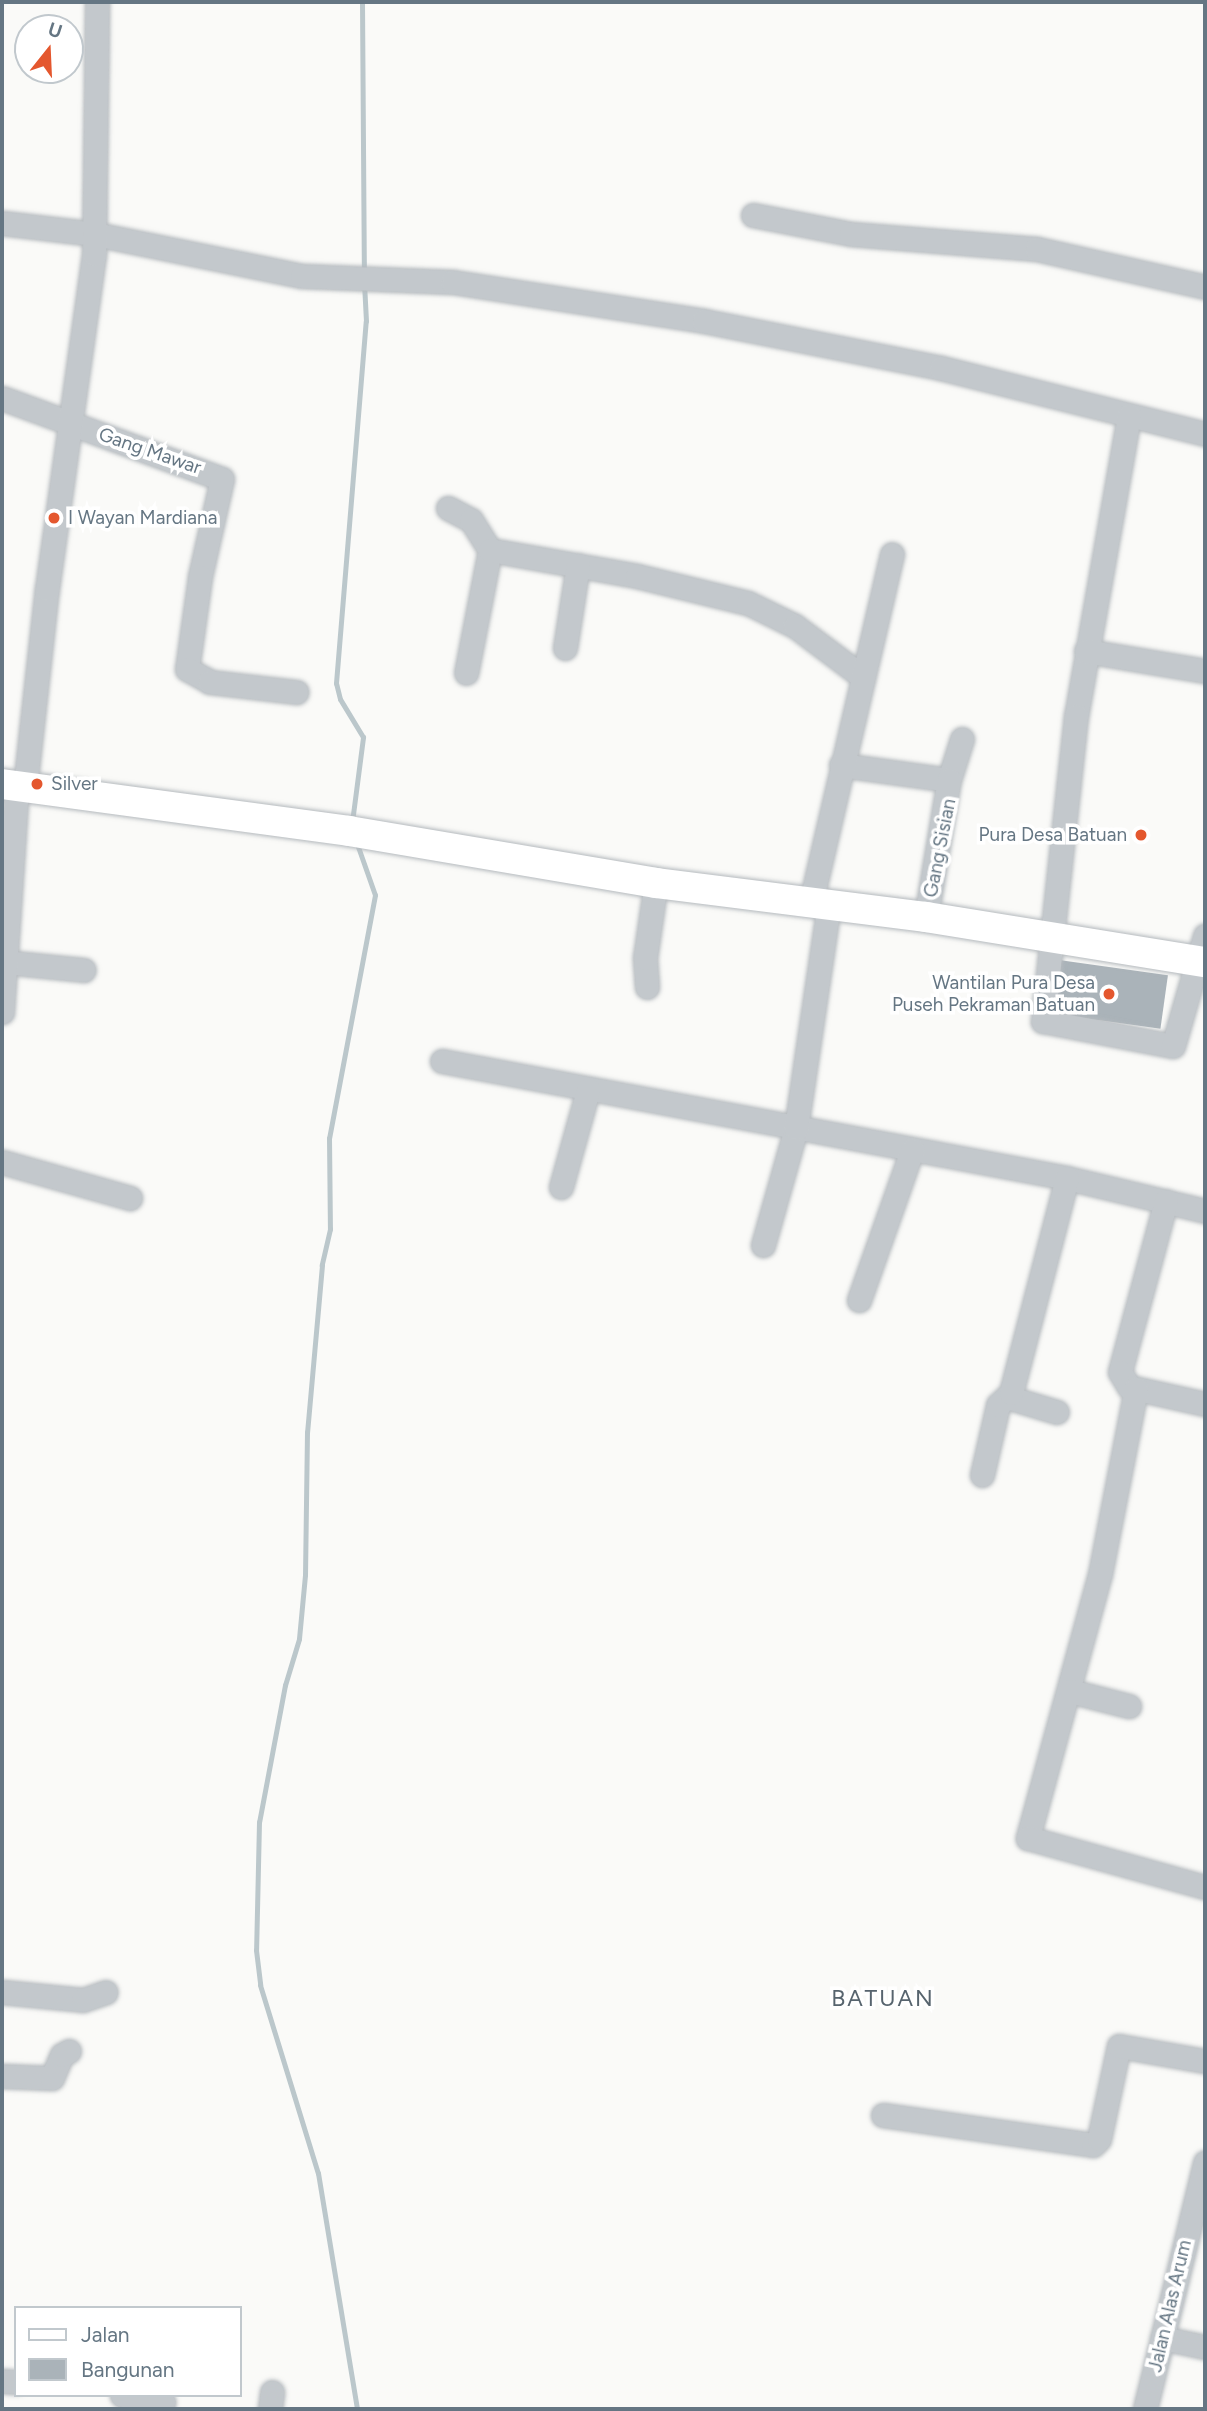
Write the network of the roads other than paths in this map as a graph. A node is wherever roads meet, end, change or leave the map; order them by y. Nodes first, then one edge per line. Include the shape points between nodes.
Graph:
1 (97, 2) edge
2 (753, 215) dead end
3 (2, 223) edge
4 (95, 233) junction
5 (1205, 287) edge
6 (2, 398) edge
7 (1129, 416) junction
8 (70, 423) junction
9 (1205, 433) edge
10 (448, 508) dead end
11 (490, 550) junction
12 (892, 554) dead end
13 (578, 565) junction
14 (565, 648) dead end
15 (1086, 651) junction
16 (1205, 671) edge
17 (466, 673) dead end
18 (863, 677) junction
19 (296, 692) dead end
20 (962, 739) dead end
21 (841, 765) junction
22 (949, 780) junction
23 (15, 786) edge
24 (656, 883) junction
25 (820, 903) junction
26 (926, 917) junction
27 (1050, 936) junction
28 (1203, 953) edge
29 (5, 962) junction
30 (84, 970) dead end
31 (647, 987) dead end
32 (2, 1012) edge
33 (442, 1061) dead end
34 (588, 1090) junction
35 (796, 1128) junction
36 (912, 1150) junction
37 (2, 1162) edge
38 (1068, 1178) junction
39 (561, 1188) dead end
40 (130, 1198) dead end
41 (1166, 1201) junction
42 (1205, 1211) edge
43 (763, 1245) dead end
44 (859, 1300) dead end
45 (1136, 1389) junction
46 (1007, 1397) junction
47 (1205, 1404) edge
48 (1057, 1412) dead end
49 (982, 1475) dead end
50 (1070, 1691) junction
51 (1129, 1706) dead end
52 (1205, 1887) edge
53 (2, 1992) edge
54 (106, 1993) dead end
55 (69, 2051) dead end
56 (1205, 2061) edge
57 (2, 2076) edge
58 (883, 2115) dead end
59 (1205, 2162) edge
60 (1196, 2236) edge
61 (1162, 2337) junction
62 (1205, 2347) edge
63 (134, 2397) edge
64 (163, 2402) dead end
65 (1145, 2409) edge

1 - 4 street
2 - 5 street via 851,234 1037,249
3 - 4 street
4 - 7 street via 302,276 453,282 704,321 942,368
4 - 8 street
6 - 8 street, Gang Mawar
7 - 9 street
7 - 15 street
8 - 19 street, Gang Mawar via 218,475 222,485 200,578 187,669 210,682
8 - 23 street
10 - 11 street via 471,520
11 - 13 street
11 - 17 street
12 - 18 street
13 - 14 street
13 - 18 street via 748,603 795,626
15 - 16 street
15 - 27 street
18 - 21 street
20 - 22 street, Gang Sisian
21 - 22 street
21 - 25 street
22 - 26 street, Gang Sisian
23 - 24 main road via 349,831
23 - 29 street
24 - 25 main road
24 - 31 street via 645,958
25 - 26 main road
25 - 35 street
26 - 27 main road
27 - 28 main road
27 - 28 street via 1044,1023 1167,1046 1178,1039
29 - 30 street
29 - 32 street
33 - 34 street
34 - 35 street
34 - 39 street
35 - 36 street
35 - 43 street
36 - 38 street
36 - 44 street
37 - 40 street
38 - 41 street
38 - 46 street
41 - 42 street
41 - 45 street via 1120,1372
45 - 47 street
45 - 50 street via 1100,1574
46 - 48 street
46 - 49 street via 998,1405
50 - 51 street
50 - 52 street via 1028,1838
53 - 54 street via 83,2000
55 - 57 street via 62,2055 52,2078
56 - 58 street via 1119,2046 1100,2139 1093,2145
59 - 60 street, Jalan Alas Arum
60 - 61 street, Jalan Alas Arum
61 - 62 street
61 - 65 street, Jalan Alas Arum
63 - 64 street

